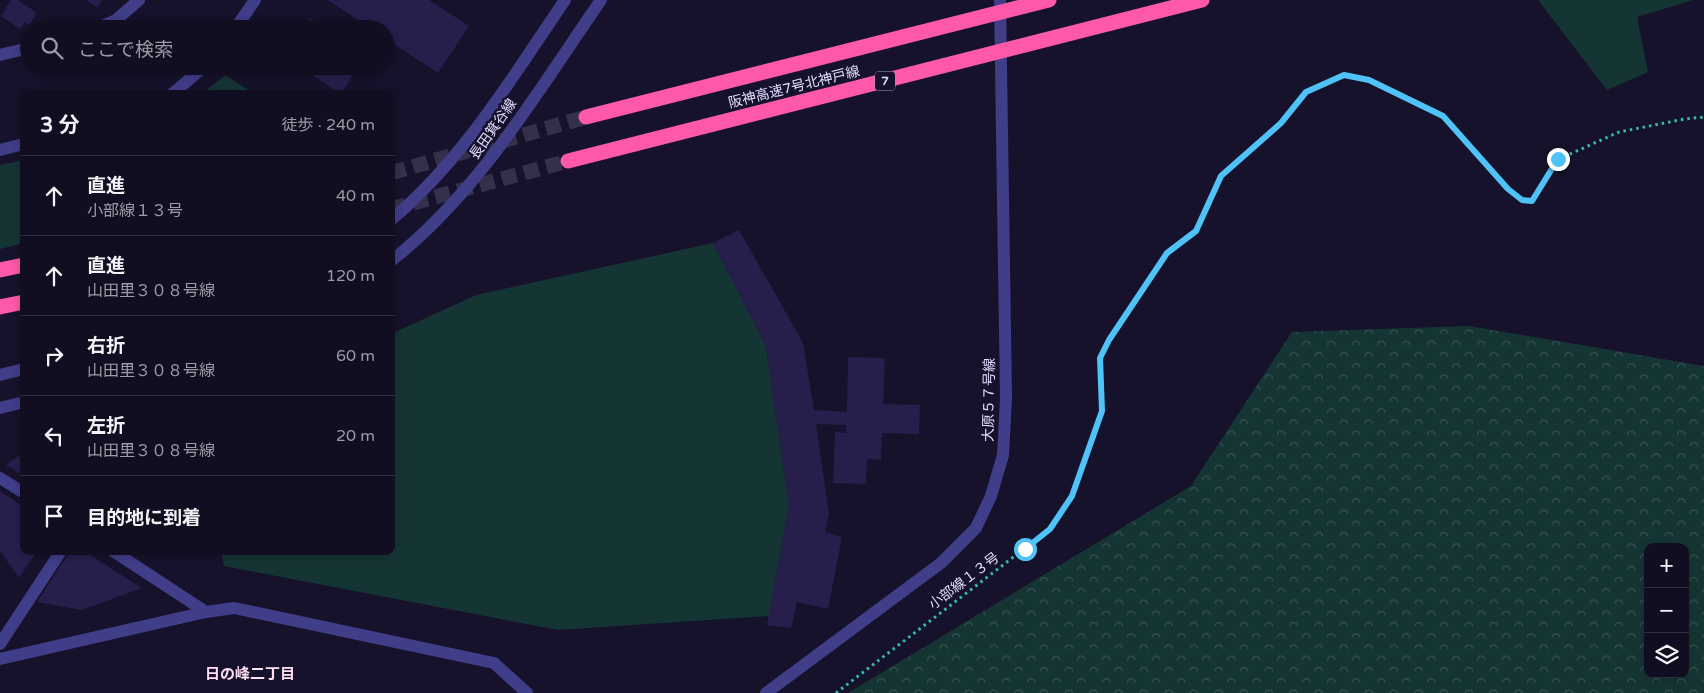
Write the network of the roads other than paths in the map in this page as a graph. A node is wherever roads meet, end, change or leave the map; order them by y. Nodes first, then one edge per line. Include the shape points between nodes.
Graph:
1 (139, 0) edge
2 (255, 0) edge
3 (566, 0) edge
4 (601, 0) edge
5 (1000, 0) edge
6 (1049, 0) edge
7 (1202, 0) edge
8 (116, 20) edge
9 (241, 20) edge
10 (20, 50) edge
11 (0, 55) edge
12 (194, 75) edge
13 (177, 90) edge
14 (586, 117) tunnel mouth
15 (20, 145) edge
16 (0, 150) edge
17 (568, 161) tunnel mouth
18 (395, 216) edge
19 (395, 258) edge
20 (20, 266) edge
21 (0, 270) edge
22 (20, 303) edge
23 (0, 307) edge
24 (20, 370) edge
25 (0, 375) edge
26 (20, 403) edge
27 (0, 408) edge
28 (0, 478) edge
29 (20, 490) edge
30 (58, 555) edge
31 (118, 555) edge
32 (206, 612) junction
33 (0, 644) edge
34 (0, 659) edge
35 (527, 693) edge
36 (766, 693) edge

1 - 8 street
2 - 9 street
3 - 18 street, 長田箕谷線 via 450,162
4 - 19 street, 長田箕谷線 via 475,180 422,237
5 - 36 street, 大原５７号線 via 1006,398 1003,455 990,496 976,528 941,562
6 - 14 highway, 阪神高速7号北神戸線
7 - 17 highway, 阪神高速7号北神戸線 / 7
10 - 11 street
12 - 13 street
15 - 16 street
20 - 21 highway
22 - 23 highway
24 - 25 street
26 - 27 street
28 - 29 street
30 - 33 street
31 - 32 street
32 - 34 street
32 - 35 street via 234,608 494,663

